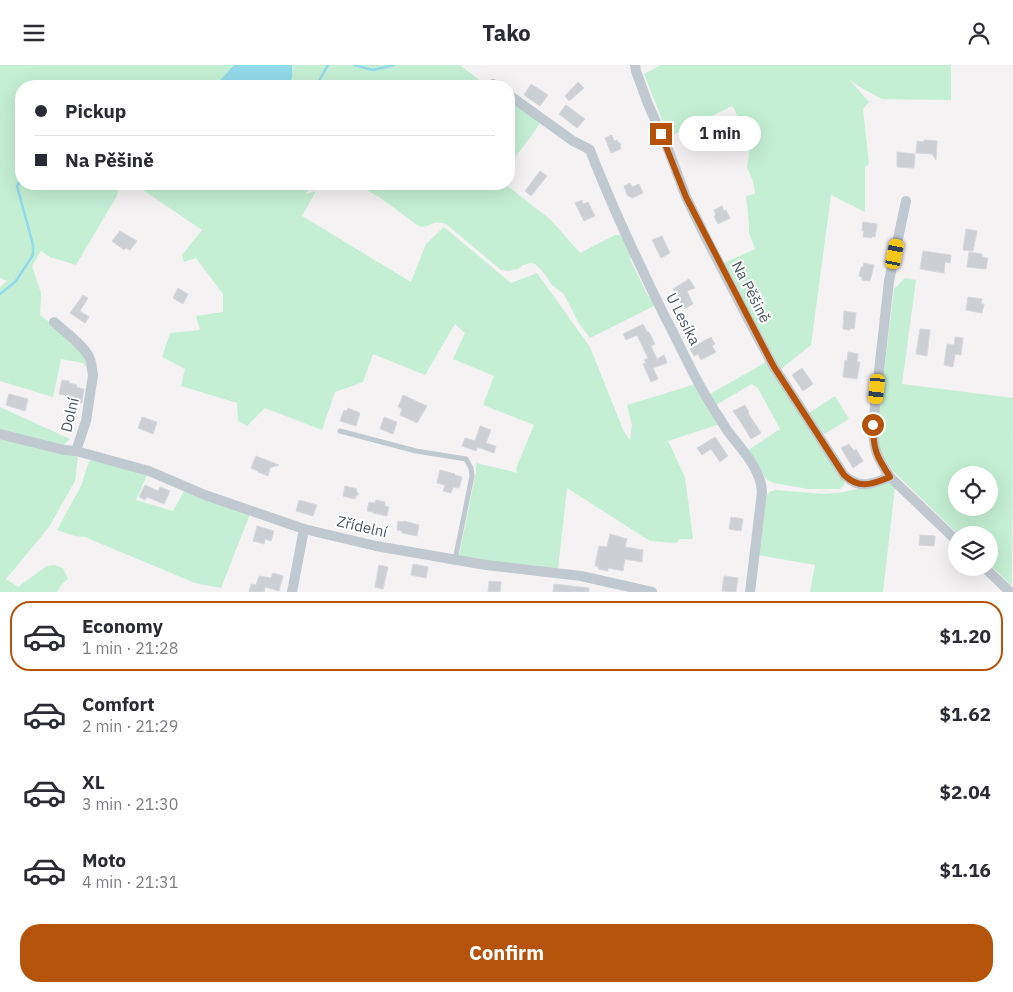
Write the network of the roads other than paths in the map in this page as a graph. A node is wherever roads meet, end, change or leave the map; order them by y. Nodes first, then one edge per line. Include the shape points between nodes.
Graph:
1 (636, 65) edge
2 (515, 99) edge
3 (906, 201) dead end
4 (54, 322) dead end
5 (340, 431) dead end
6 (0, 434) edge
7 (76, 451) junction
8 (890, 477) junction
9 (304, 529) junction
10 (948, 533) edge
11 (455, 560) junction
12 (993, 576) edge
13 (292, 592) edge
14 (652, 592) edge
15 (750, 592) edge
16 (1010, 592) edge

1 - 8 street, Na Pěšině via 648,104 686,197 774,367 850,481 865,485
2 - 15 street, U Lesíka via 590,150 622,227 703,392 762,482
3 - 8 street via 889,281 873,425 875,451
4 - 7 street, Dolní via 86,351 93,375 86,421
5 - 11 lane via 416,451 466,459 472,476
6 - 7 street, Dolní
7 - 9 street, Zřídelní via 149,471 205,495
8 - 10 street
9 - 11 street, Zřídelní
9 - 13 street
11 - 14 street, Zřídelní via 581,575
12 - 16 street

